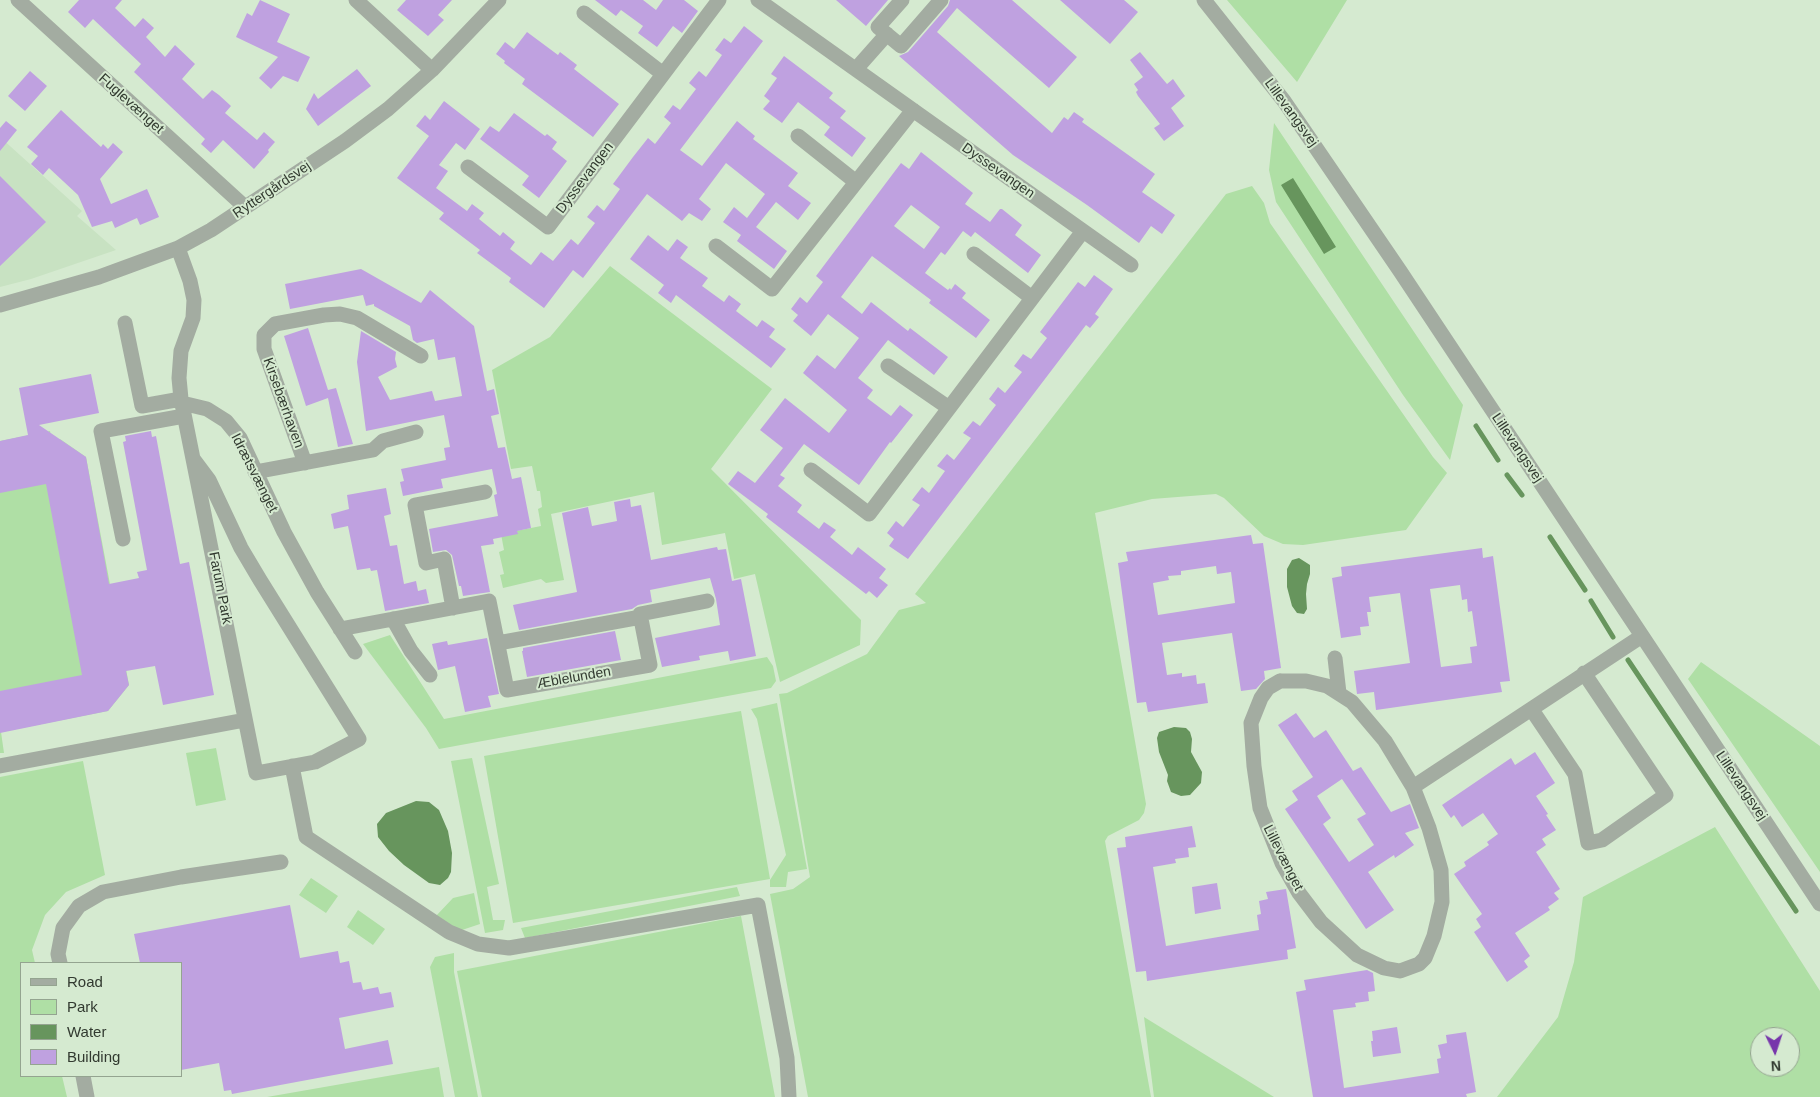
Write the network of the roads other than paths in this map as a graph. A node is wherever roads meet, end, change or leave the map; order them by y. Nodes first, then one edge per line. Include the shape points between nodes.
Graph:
1 (18, 0) edge
2 (356, 0) edge
3 (499, 0) edge
4 (719, 0) edge
5 (758, 0) edge
6 (902, 0) edge
7 (941, 0) edge
8 (1204, 0) edge
9 (584, 13) dead end
10 (886, 34) junction
11 (856, 69) junction
12 (432, 70) junction
13 (664, 74) junction
14 (912, 110) junction
15 (798, 136) dead end
16 (468, 167) dead end
17 (856, 182) junction
18 (245, 208) junction
19 (1083, 231) junction
20 (716, 246) dead end
21 (178, 248) junction
22 (974, 254) dead end
23 (1131, 265) dead end
24 (1032, 298) junction
25 (0, 305) edge
26 (125, 323) dead end
27 (421, 356) dead end
28 (888, 366) dead end
29 (182, 406) junction
30 (949, 408) junction
31 (416, 432) dead end
32 (194, 460) junction
33 (305, 462) junction
34 (811, 470) dead end
35 (255, 472) junction
36 (485, 492) dead end
37 (123, 539) dead end
38 (212, 546) junction
39 (241, 548) junction
40 (707, 601) dead end
41 (453, 608) junction
42 (641, 617) junction
43 (393, 619) junction
44 (340, 629) junction
45 (1642, 636) junction
46 (498, 644) junction
47 (355, 652) dead end
48 (1335, 658) dead end
49 (1584, 673) junction
50 (430, 675) dead end
51 (1339, 694) junction
52 (1532, 710) junction
53 (245, 720) junction
54 (0, 766) edge
55 (292, 766) junction
56 (1413, 787) junction
57 (281, 862) dead end
58 (1820, 904) edge
59 (60, 962) edge
60 (83, 1077) edge
61 (87, 1097) edge
62 (788, 1097) edge

1 - 18 street, Fuglevænget
2 - 12 street
3 - 12 street, Ryttergårdsvej
4 - 13 street, Dyssevangen
5 - 11 street, Dyssevangen
6 - 10 street via 878,27
7 - 10 street via 901,46
8 - 45 street, Lillevangsvej via 1284,101
9 - 13 street
10 - 11 street
11 - 14 street, Dyssevangen
12 - 18 street, Ryttergårdsvej via 345,141
13 - 16 street, Dyssevangen via 548,226
14 - 17 street
14 - 19 street, Dyssevangen
15 - 17 street
17 - 20 street via 772,289
18 - 21 street, Ryttergårdsvej
19 - 23 street, Dyssevangen
19 - 24 street
21 - 25 street, Ryttergårdsvej via 99,277
21 - 29 street via 194,300 193,318 181,352
22 - 24 street
24 - 30 street
26 - 29 street via 142,406
27 - 33 street, Kirsebærhaven via 357,318 340,314 275,324 264,335 264,349
28 - 30 street
29 - 32 street, Farum Park
29 - 35 street, Idrætsvænget via 207,409 226,421 240,438
29 - 37 street via 100,431
30 - 34 street via 869,514
31 - 33 street, Kirsebærhaven via 382,441 373,450
32 - 38 street, Farum Park
32 - 39 street via 208,480
33 - 35 street, Kirsebærhaven
35 - 44 street, Idrætsvænget via 284,532
36 - 41 street via 416,505 426,563 444,559
38 - 39 street
38 - 53 street, Farum Park
39 - 55 street via 359,739 315,762
40 - 42 street via 640,614
41 - 43 street, Æblelunden
41 - 46 street, Æblelunden via 490,601
42 - 46 street
42 - 46 street, Æblelunden via 650,665 507,690
43 - 44 street, Æblelunden
43 - 50 street via 411,651
44 - 47 street, Idrætsvænget
45 - 49 street
45 - 58 street, Lillevangsvej
48 - 51 street
49 - 52 street
49 - 52 street via 1666,795 1602,840 1588,843 1575,774
51 - 56 street, Lillevænget via 1352,702 1385,741
51 - 56 street, Lillevænget via 1327,686 1306,681 1280,681 1268,688 1261,698 1251,723 1260,808 1282,863 1321,922 1357,955 1384,968 1400,971 1419,964 1425,958 1442,902 1440,870 1429,828
52 - 56 street
53 - 54 street
53 - 55 street, Farum Park via 256,772
55 - 62 street via 306,837 449,932 478,944 509,948 758,905 787,1058
57 - 59 street via 103,892 79,906 63,928 58,954
60 - 61 street

